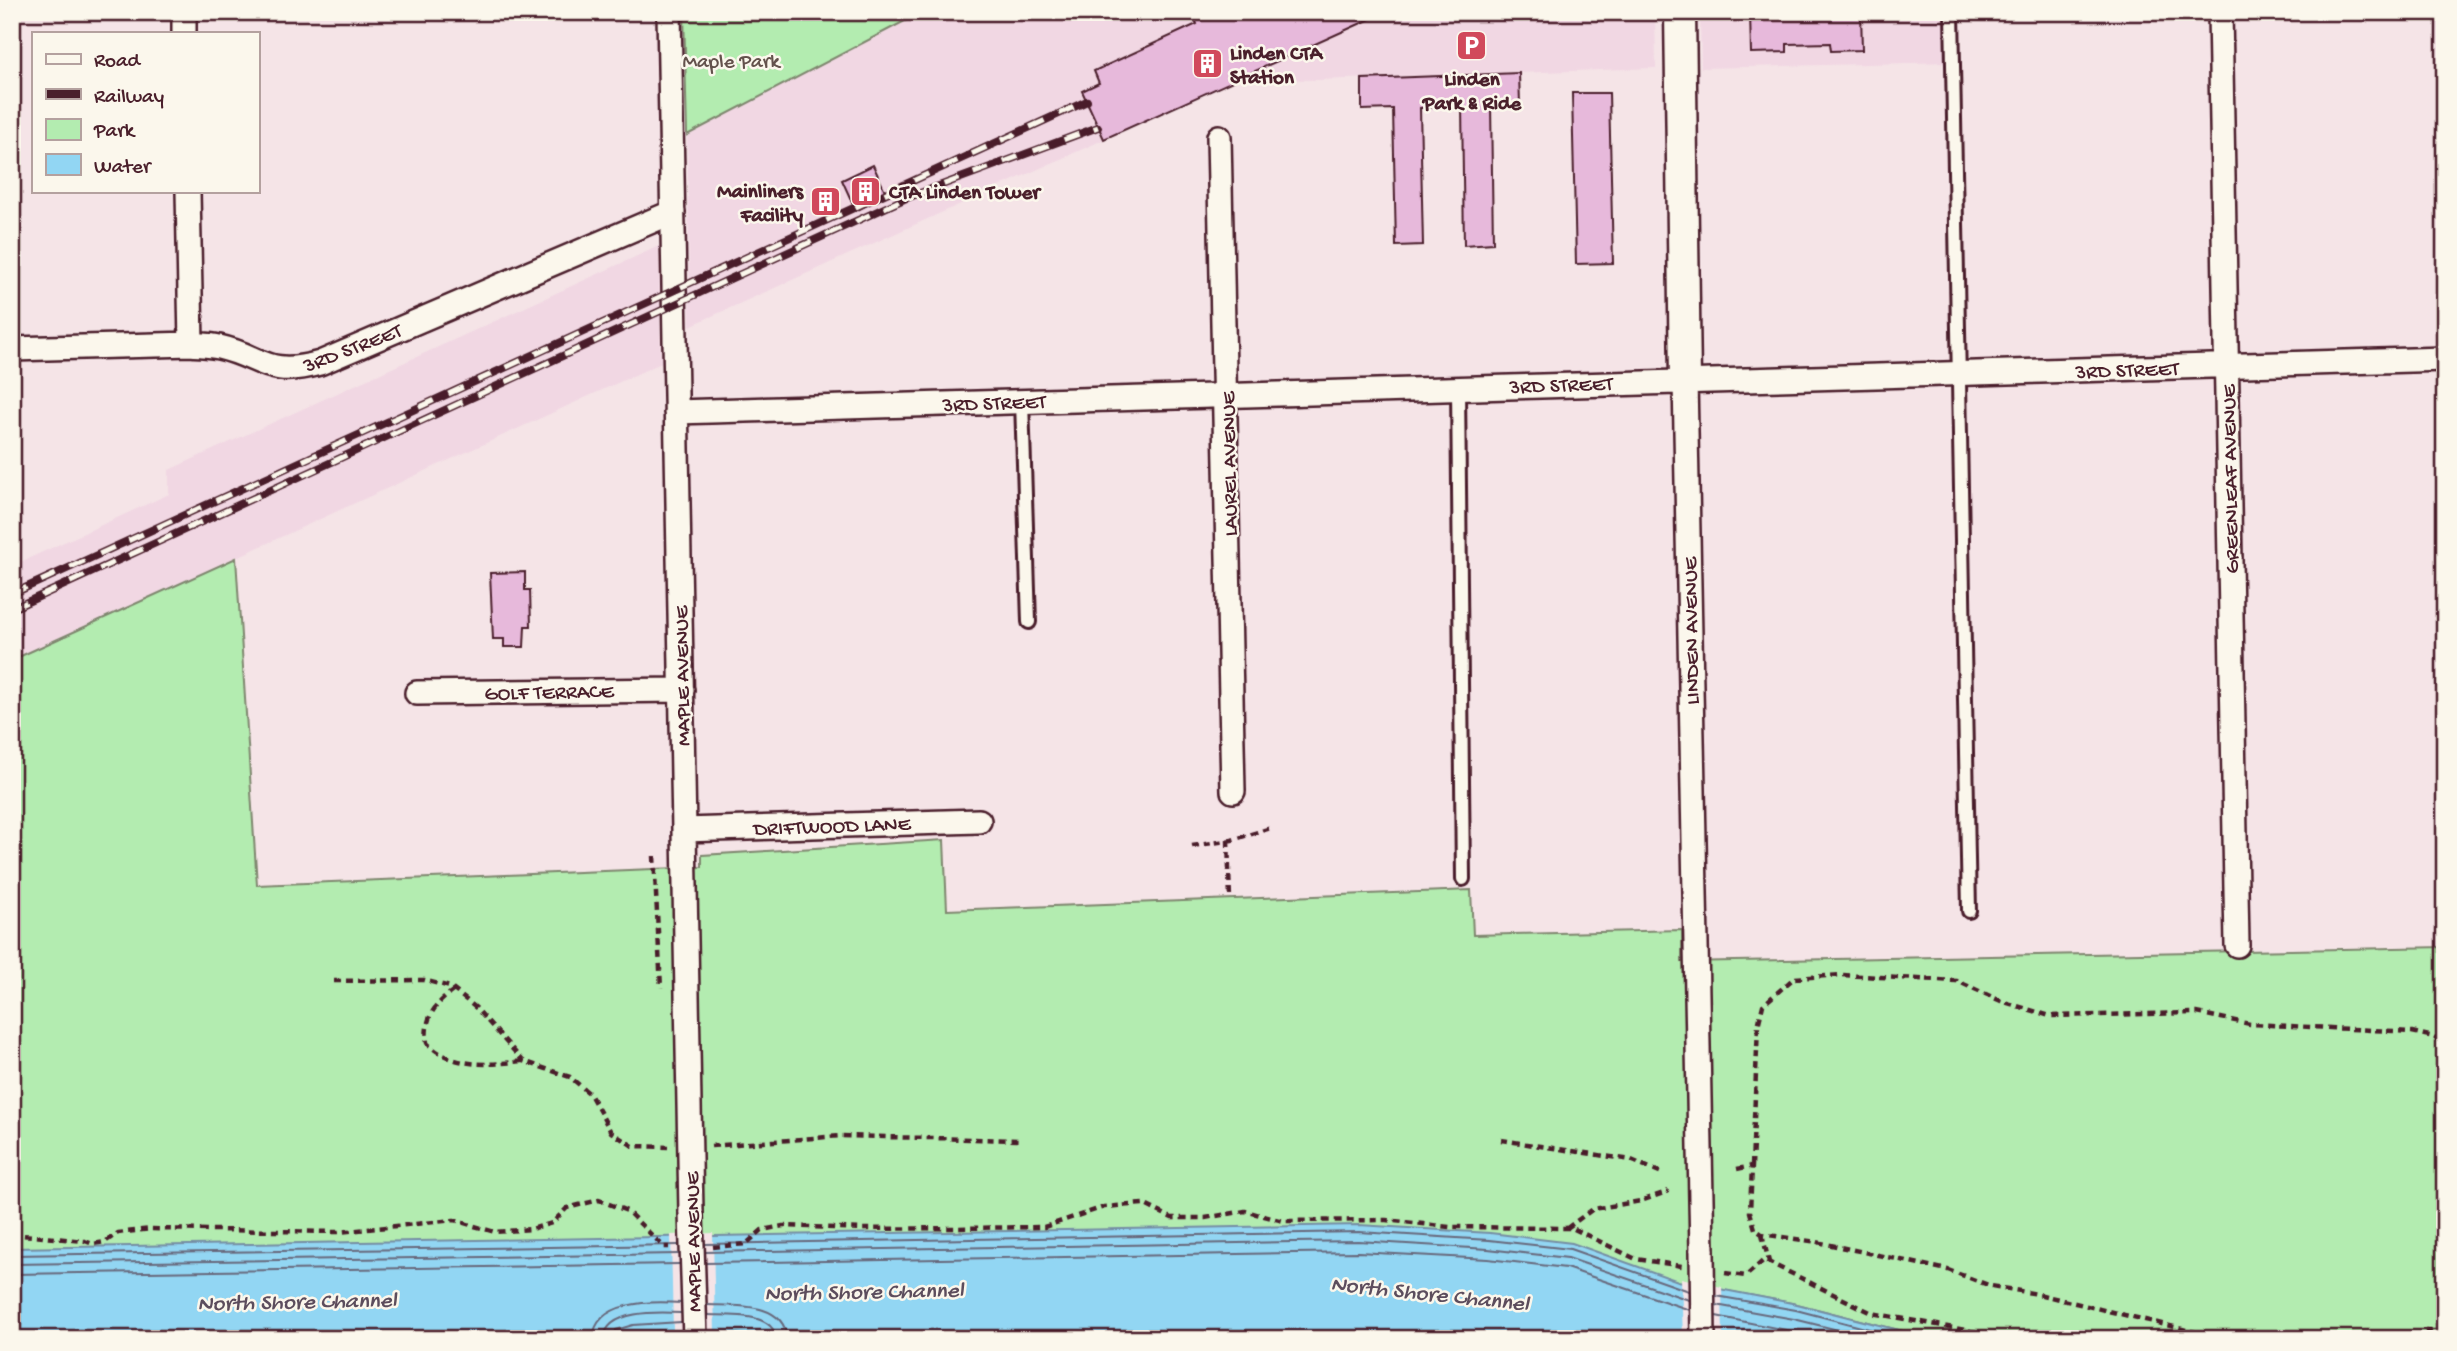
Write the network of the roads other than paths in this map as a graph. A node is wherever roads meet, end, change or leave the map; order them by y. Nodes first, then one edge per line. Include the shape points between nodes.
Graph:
1 (184, 12) edge
2 (669, 12) edge
3 (1680, 12) edge
4 (1952, 12) edge
5 (2220, 12) edge
6 (184, 32) edge
7 (1219, 137) dead end
8 (188, 192) edge
9 (673, 212) junction
10 (191, 344) junction
11 (12, 349) edge
12 (2445, 359) edge
13 (2227, 365) junction
14 (1959, 374) junction
15 (1685, 380) junction
16 (1458, 388) junction
17 (1227, 394) junction
18 (1022, 401) junction
19 (676, 412) junction
20 (1029, 622) dead end
21 (682, 690) junction
22 (417, 693) dead end
23 (1233, 791) dead end
24 (979, 821) dead end
25 (684, 830) junction
26 (1463, 879) dead end
27 (1969, 911) dead end
28 (2237, 945) dead end
29 (695, 1339) edge
30 (1703, 1339) edge

1 - 6 street
2 - 9 street, MAPLE AVENUE
3 - 15 street, LINDEN AVENUE
4 - 14 lane
5 - 13 street, GREENLEAF AVENUE
7 - 17 street, LAUREL AVENUE
8 - 10 street
9 - 10 street, 3RD STREET via 308,366 267,367 220,347
9 - 19 street, MAPLE AVENUE
10 - 11 street, 3RD STREET
12 - 13 street, 3RD STREET
13 - 14 street, 3RD STREET
13 - 28 street, GREENLEAF AVENUE
14 - 15 street, 3RD STREET
14 - 27 lane
15 - 16 street, 3RD STREET
15 - 30 street, LINDEN AVENUE, bridge
16 - 17 street, 3RD STREET
16 - 26 lane
17 - 18 street, 3RD STREET
17 - 23 street, LAUREL AVENUE
18 - 19 street, 3RD STREET
18 - 20 lane
19 - 21 street, MAPLE AVENUE
21 - 22 street, GOLF TERRACE
21 - 25 street, MAPLE AVENUE
24 - 25 street, DRIFTWOOD LANE
25 - 29 street, MAPLE AVENUE, bridge

